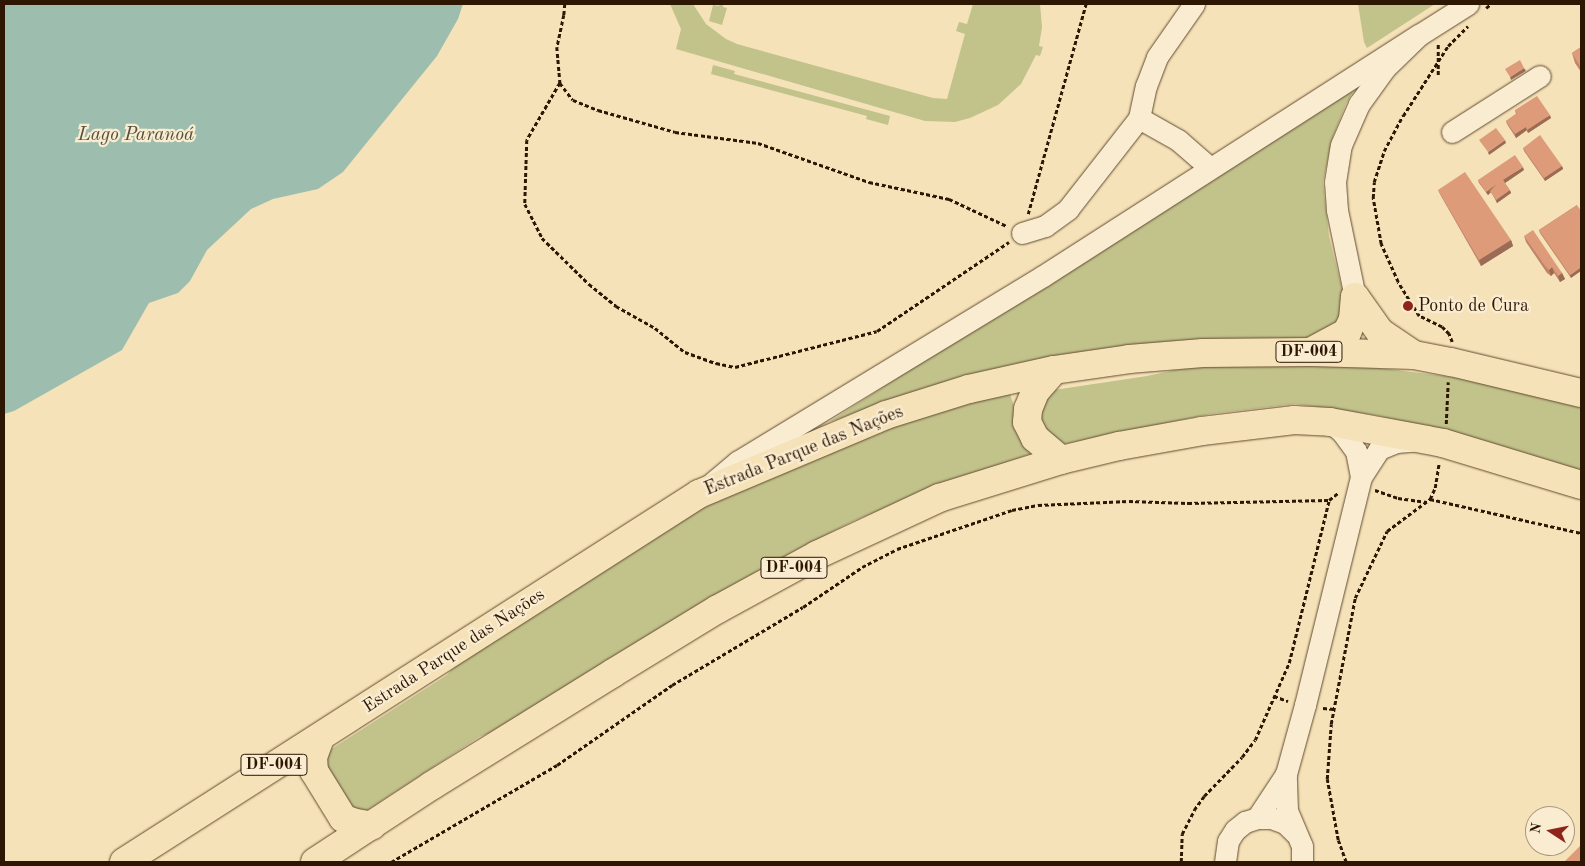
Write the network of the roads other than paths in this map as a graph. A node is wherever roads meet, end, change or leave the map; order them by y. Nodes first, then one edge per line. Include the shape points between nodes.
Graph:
1 (1194, 4) edge
2 (1474, 13) edge
3 (1429, 36) junction
4 (1540, 76) dead end
5 (1139, 118) junction
6 (1452, 132) dead end
7 (1209, 167) junction
8 (1022, 233) road end
9 (1355, 297) junction
10 (1311, 352) junction
11 (1414, 356) junction
12 (1054, 370) junction
13 (1581, 393) edge
14 (1330, 422) junction
15 (1438, 444) junction
16 (1061, 460) junction
17 (1361, 477) junction
18 (1573, 482) edge
19 (699, 494) junction
20 (320, 738) junction
21 (267, 770) junction
22 (1286, 774) junction
23 (1257, 818) junction
24 (372, 826) junction
25 (1296, 833) junction
26 (322, 858) edge
27 (1222, 860) edge
28 (124, 862) edge
29 (1302, 862) edge

1 - 5 street via 1157,57
2 - 3 street
3 - 7 street
3 - 9 street via 1385,68 1372,84 1359,104 1341,145 1335,182 1337,210
4 - 6 street
5 - 7 street via 1178,140
5 - 8 street via 1068,208 1045,226
7 - 19 street via 1043,276 737,462
9 - 10 highway via 1353,319 1347,332
9 - 11 highway via 1380,332
10 - 11 highway, Estrada Parque das Nações / DF-004
10 - 12 highway, Estrada Parque das Nações / DF-004 via 1170,354
11 - 13 highway, Estrada Parque das Nações / DF-004
12 - 16 highway via 1035,392 1028,409 1028,422 1034,438
12 - 19 highway, Estrada Parque das Nações / DF-004 via 969,389 886,415
14 - 15 highway, DF-004
14 - 16 highway, DF-004 via 1294,420 1202,431
14 - 17 street via 1356,451
15 - 17 street via 1396,442 1388,445 1372,458
15 - 18 highway, DF-004
16 - 24 highway, DF-004 via 939,498 817,555 718,609
17 - 22 street
19 - 20 highway, Estrada Parque das Nações / DF-004
20 - 21 highway, Estrada Parque das Nações / DF-004
20 - 24 highway via 312,757 314,771 343,818
21 - 26 highway via 302,785 328,830
21 - 28 highway, Estrada Parque das Nações / DF-004
22 - 23 street
22 - 25 street via 1288,810
23 - 25 street via 1285,823
23 - 27 street via 1235,830
24 - 26 highway, DF-004
25 - 29 street via 1302,846

